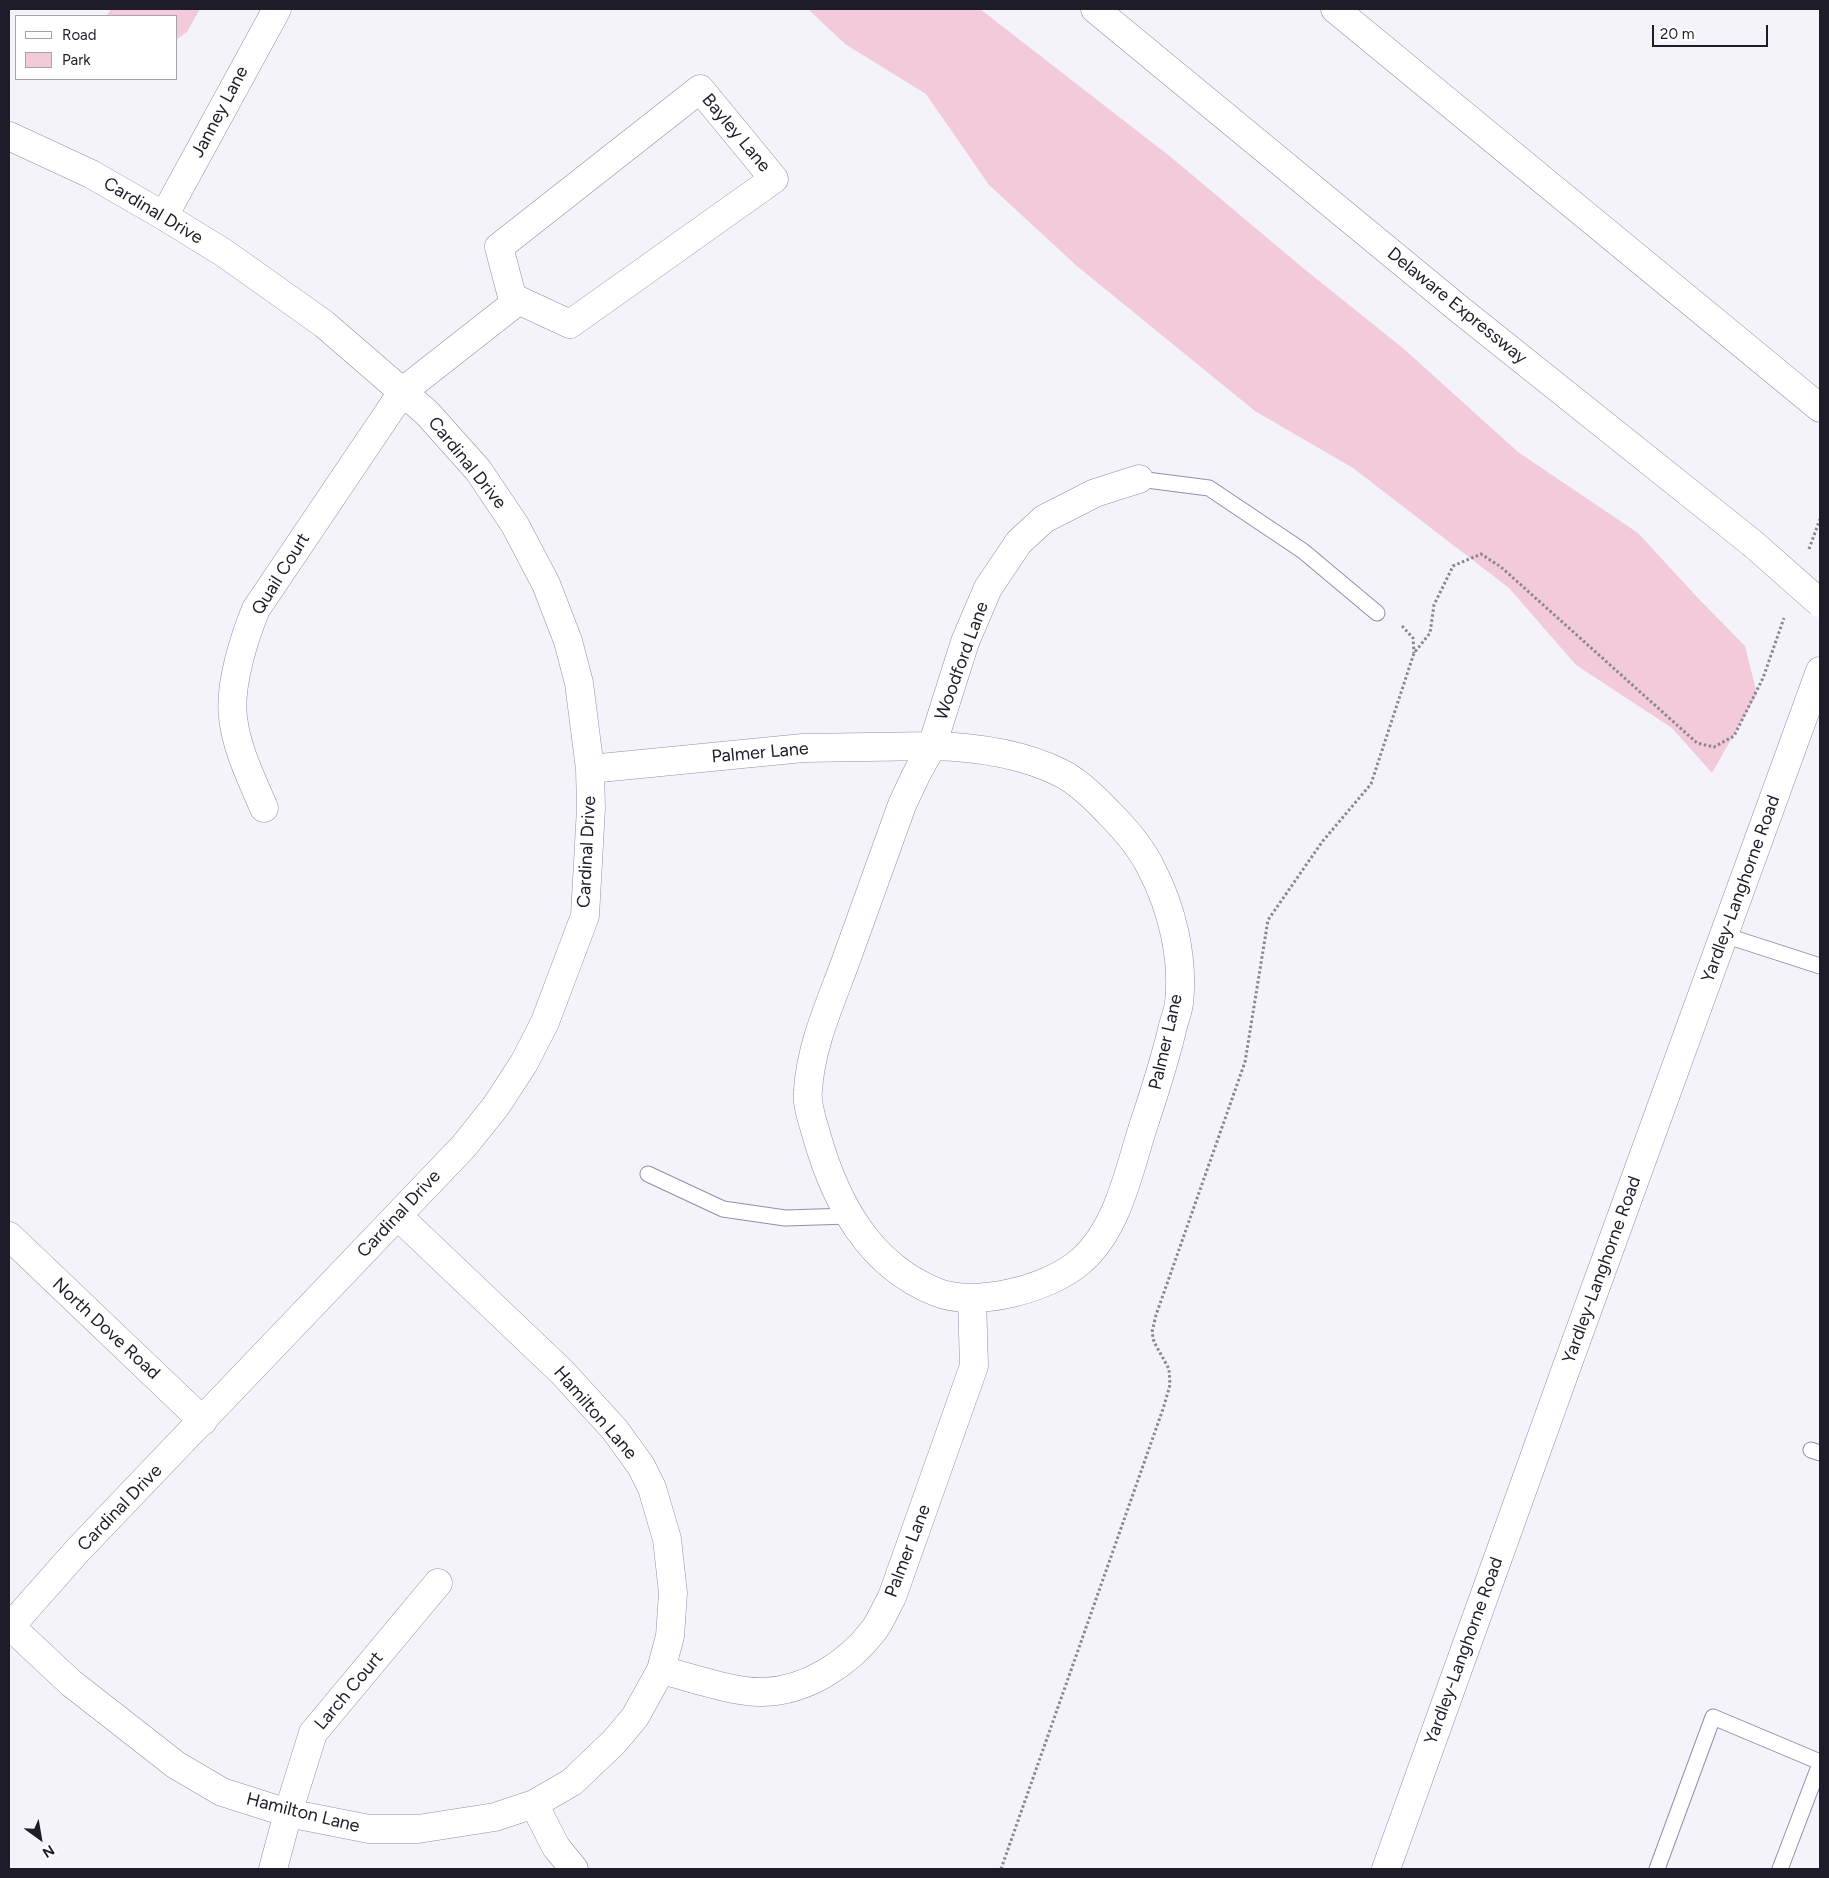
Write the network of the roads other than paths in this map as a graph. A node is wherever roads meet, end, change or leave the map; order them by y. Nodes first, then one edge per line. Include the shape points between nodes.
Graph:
1 (277, 9) edge
2 (1095, 9) edge
3 (1335, 9) edge
4 (9, 136) edge
5 (164, 216) junction
6 (514, 304) junction
7 (402, 391) junction
8 (1820, 408) edge
9 (1140, 479) joint
10 (1820, 603) edge
11 (1377, 613) dead end
12 (1820, 671) edge
13 (932, 746) junction
14 (590, 769) junction
15 (264, 808) dead end
16 (1724, 935) junction
17 (1820, 966) edge
18 (648, 1174) dead end
19 (398, 1216) junction
20 (849, 1216) junction
21 (9, 1236) edge
22 (972, 1298) junction
23 (204, 1421) junction
24 (438, 1583) dead end
25 (9, 1627) edge
26 (661, 1670) junction
27 (1820, 1763) edge
28 (534, 1804) junction
29 (288, 1813) junction
30 (1392, 1867) edge
31 (273, 1869) edge
32 (574, 1869) edge
33 (1657, 1869) edge
34 (1780, 1869) edge

1 - 5 main road, Janney Lane
2 - 10 main road, Delaware Expressway, bridge via 1459,309 1752,543
3 - 8 main road
4 - 5 main road, Cardinal Drive via 91,174
5 - 7 main road, Cardinal Drive via 224,253 324,324
6 - 6 main road, Bayley Lane via 518,300 570,324 774,178 700,89 499,247
6 - 7 main road
7 - 14 main road, Cardinal Drive via 427,413 478,470 515,525 546,584 568,641 579,683
7 - 15 main road, Quail Court via 256,609 246,635 234,689 233,717 245,764
9 - 11 lane via 1210,488 1303,551
9 - 13 main road, Woodford Lane via 1095,493 1044,519 1019,542 988,588 965,642
12 - 16 main road, Yardley-Langhorne Road
13 - 14 main road, Palmer Lane via 803,748
13 - 20 main road, Palmer Lane via 902,806 816,1043 810,1071 807,1095 810,1114 827,1168
13 - 22 main road, Palmer Lane via 967,747 1025,758 1063,774 1094,797 1129,834 1151,867 1170,915 1179,961 1179,1004 1165,1063 1116,1209 1102,1235 1078,1264 1054,1279 1008,1294
14 - 19 main road, Cardinal Drive via 585,916 545,1022 524,1063 496,1106 464,1146
16 - 17 lane
16 - 30 main road, Yardley-Langhorne Road
18 - 20 lane via 723,1209 785,1218
19 - 23 main road, Cardinal Drive
19 - 26 main road, Hamilton Lane via 562,1372 615,1430 641,1466 652,1488 667,1539 673,1593 670,1636
20 - 22 main road, Palmer Lane via 875,1250 908,1277 942,1294
21 - 23 main road, North Dove Road
22 - 26 main road, Palmer Lane via 974,1366 892,1596 874,1630 849,1658 815,1679 786,1688 763,1692 738,1690
23 - 25 main road, Cardinal Drive via 78,1550
24 - 29 main road, Larch Court via 313,1733
25 - 29 main road, Hamilton Lane via 71,1683 176,1765 222,1792
26 - 28 main road, Hamilton Lane via 635,1717 614,1742 572,1782
27 - 33 lane via 1713,1718
27 - 34 lane
28 - 29 main road, Hamilton Lane via 495,1817 418,1829 369,1829
28 - 32 main road via 556,1847
29 - 31 main road, Larch Court

